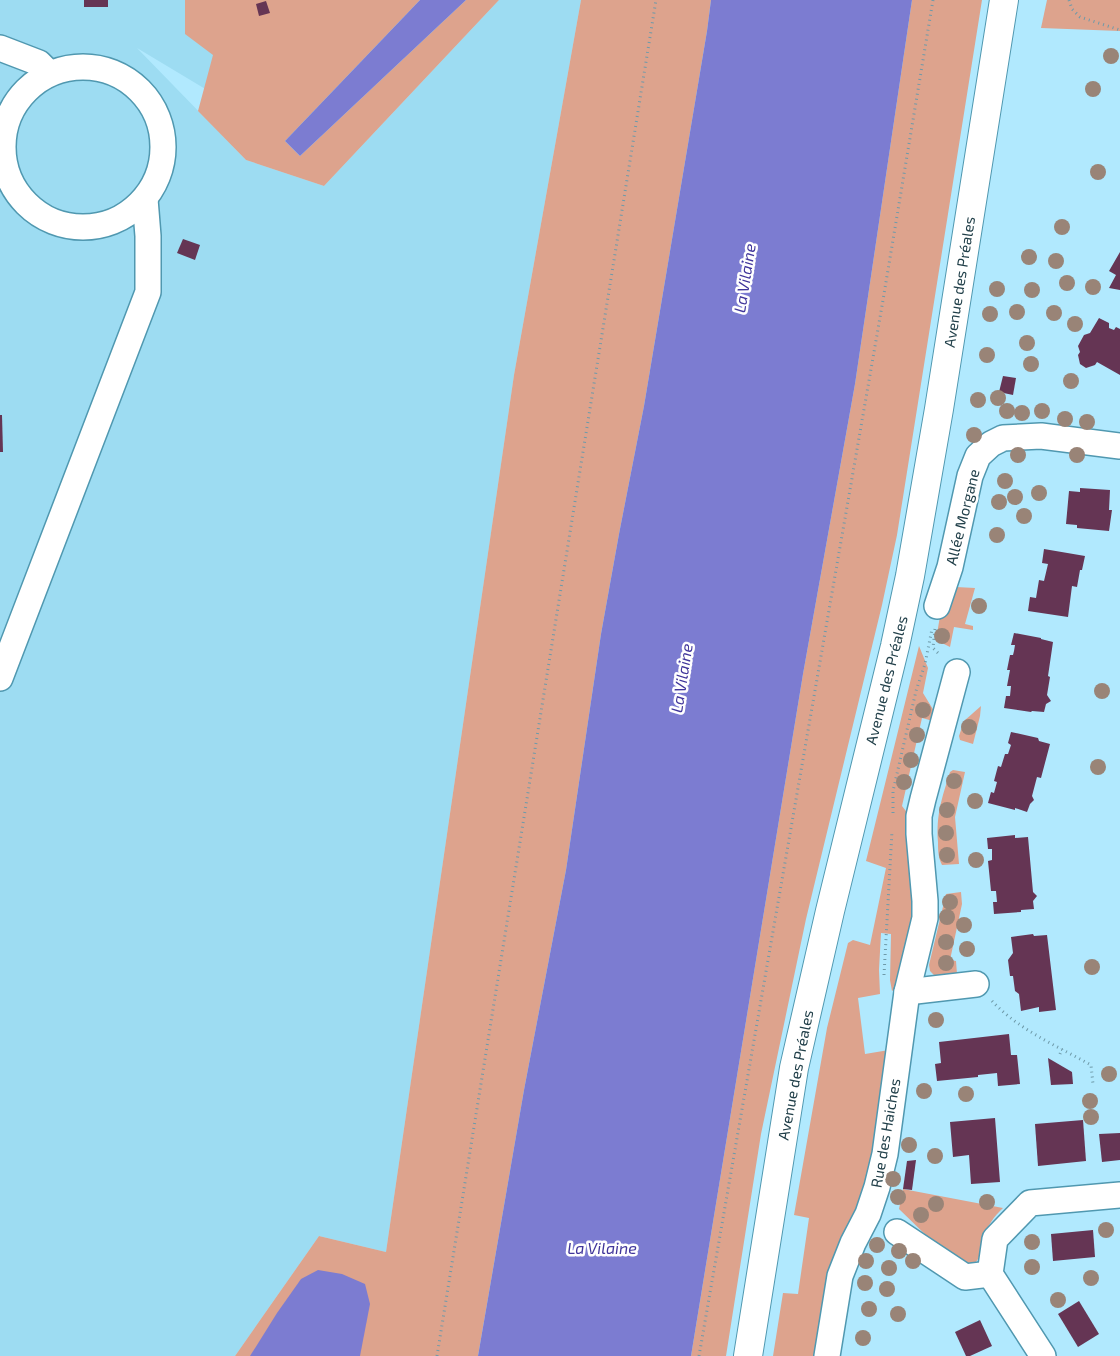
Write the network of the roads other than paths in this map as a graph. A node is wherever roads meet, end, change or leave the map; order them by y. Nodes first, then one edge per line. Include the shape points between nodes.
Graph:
1 (1004, 0) edge
2 (0, 48) edge
3 (49, 73) junction
4 (145, 198) junction
5 (1120, 446) edge
6 (937, 606) road end
7 (957, 672) road end
8 (0, 678) edge
9 (976, 984) road end
10 (907, 992) junction
11 (1120, 1195) edge
12 (897, 1232) dead end
13 (990, 1274) junction
14 (748, 1356) edge
15 (828, 1356) edge
16 (1042, 1356) edge

1 - 14 main road, Avenue des Préales via 910,576 794,1068
2 - 3 street via 39,63
3 - 4 street via 77,66 105,68 134,83 152,105 161,126 163,154 159,174
3 - 4 street via 29,86 12,108 2,138 4,166 15,190 34,211 60,224 87,228 106,224 131,212
4 - 8 street via 148,292
5 - 6 street, Allée Morgane via 1041,436 1003,438 991,444 978,456 970,476 950,567
7 - 10 street, Rue des Haiches via 919,816 925,918
9 - 10 street
10 - 15 street, Rue des Haiches via 885,1154 868,1214 840,1276
11 - 13 street via 1030,1203 995,1239
12 - 13 street via 965,1277
13 - 16 street

